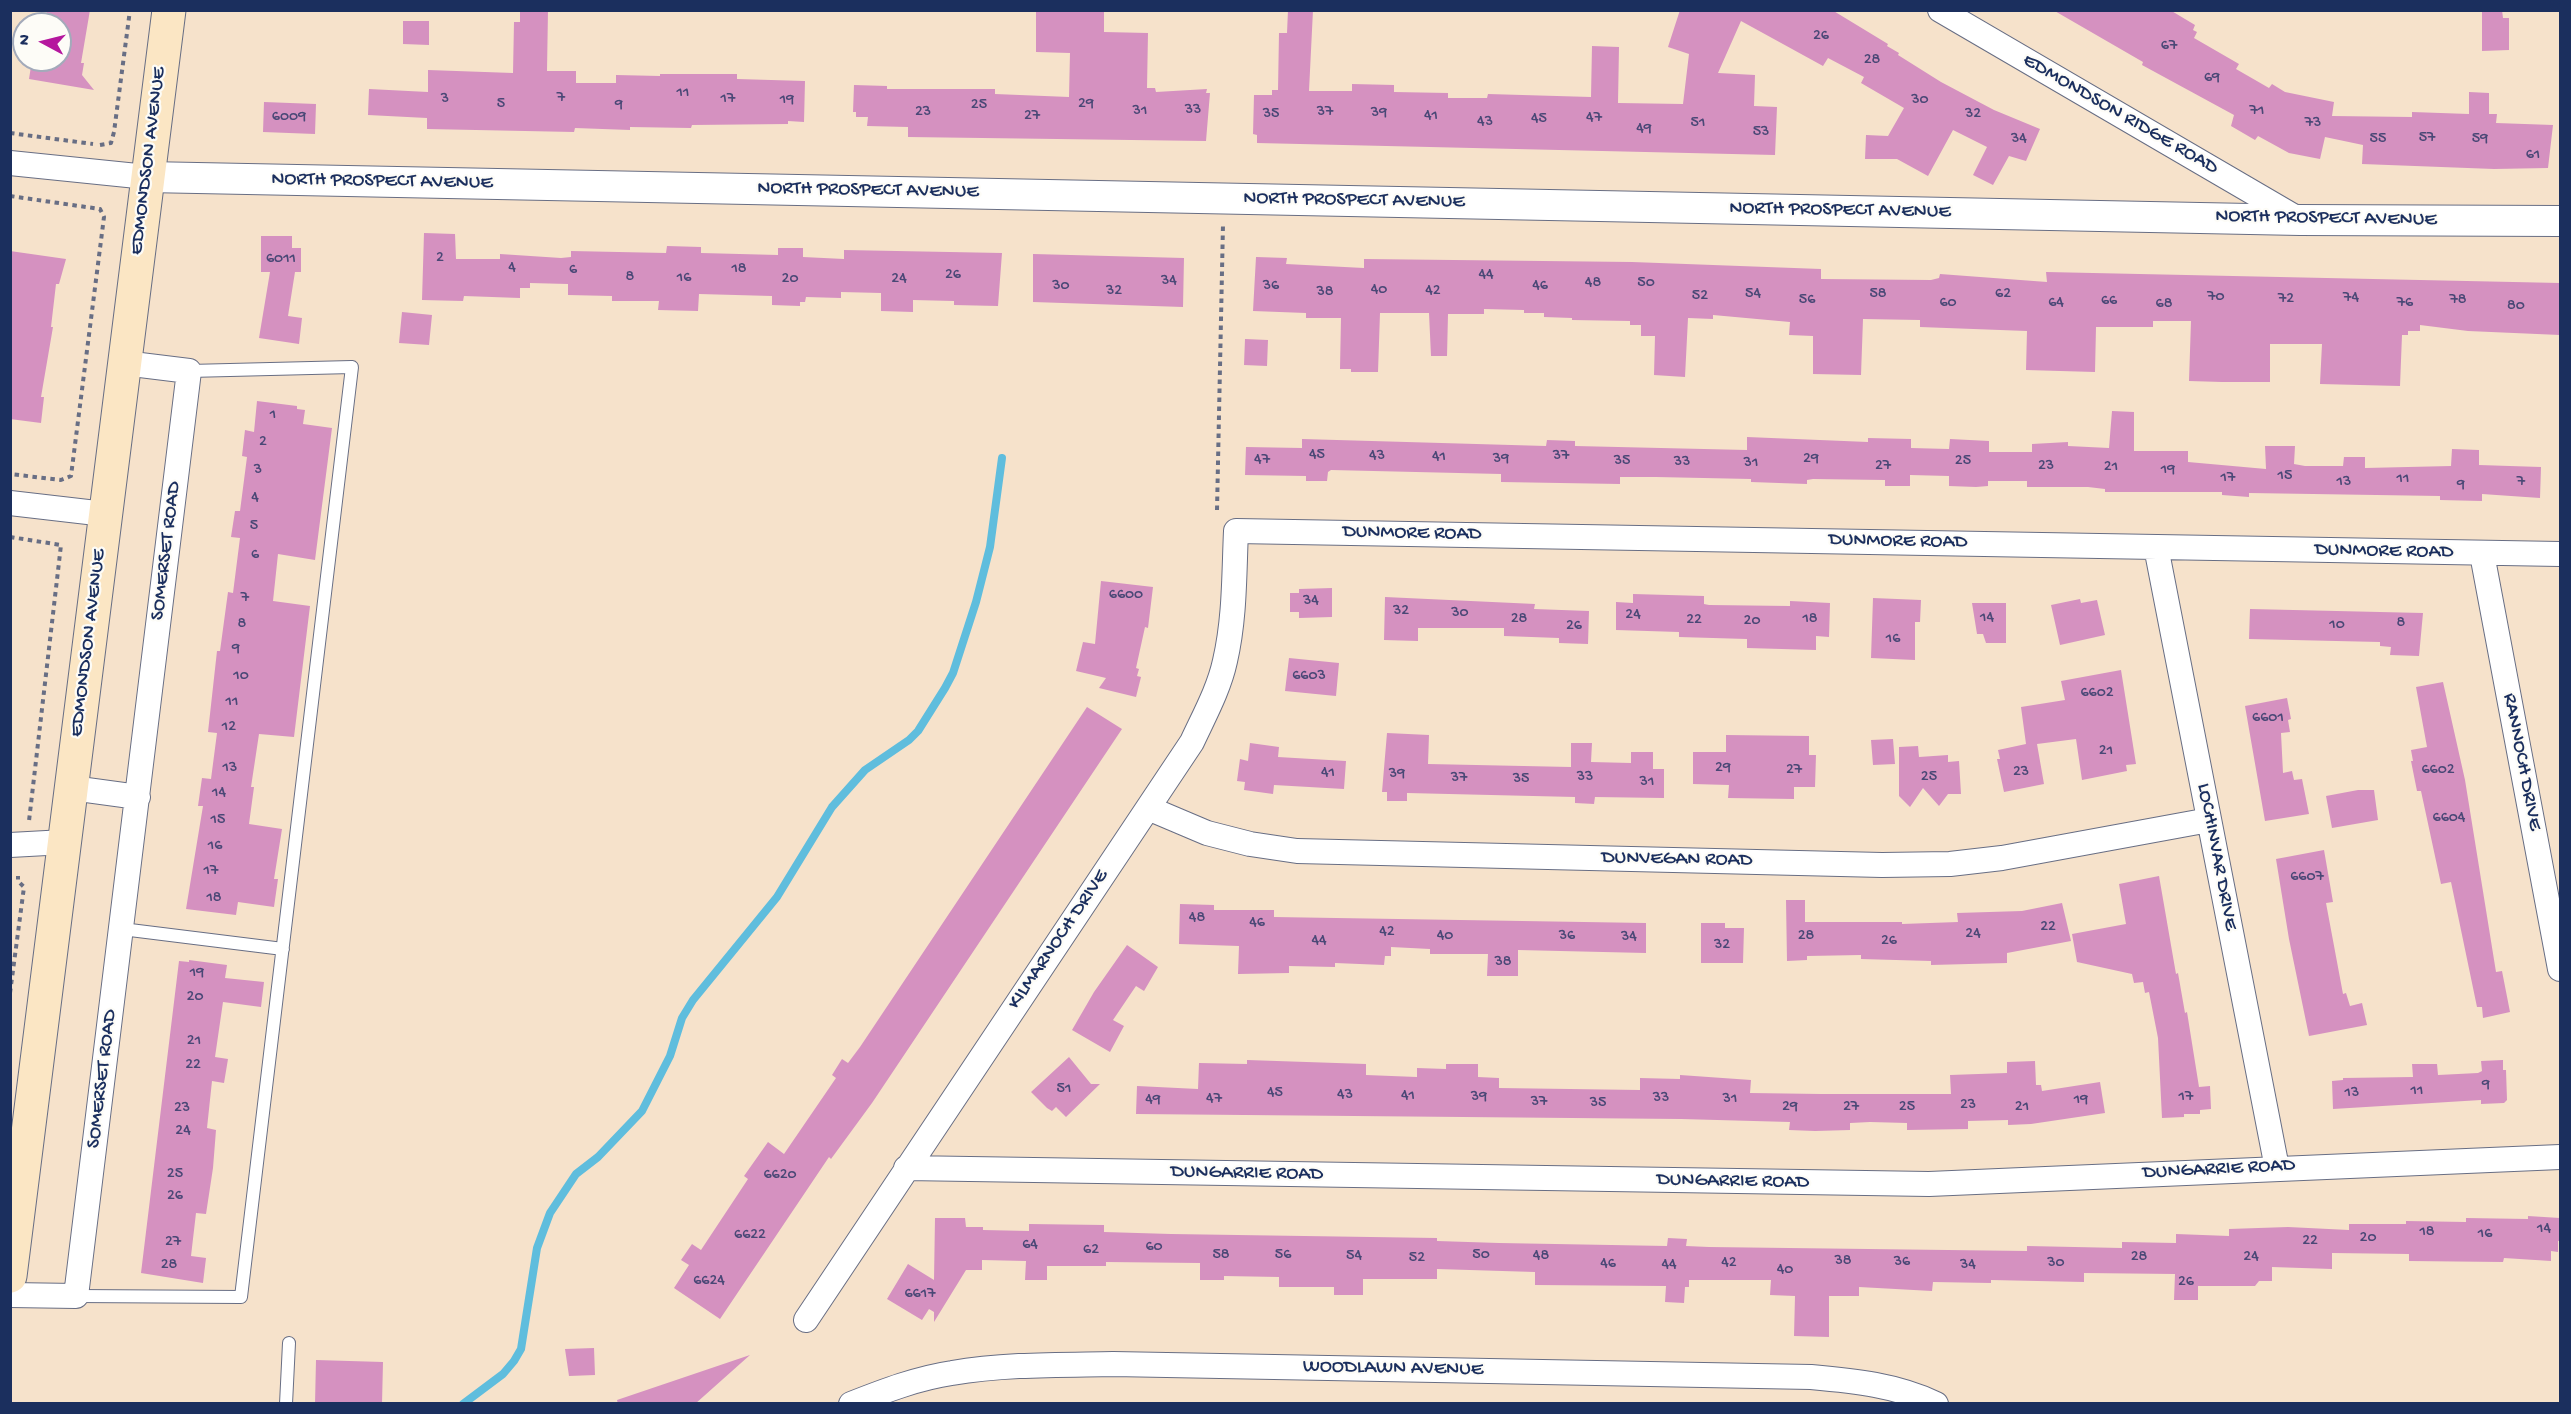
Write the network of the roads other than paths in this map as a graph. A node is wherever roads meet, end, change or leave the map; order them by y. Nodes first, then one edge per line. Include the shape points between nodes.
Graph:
1 (169, 10) edge
2 (1940, 10) edge
3 (10, 164) edge
4 (147, 177) junction
5 (2300, 220) junction
6 (2560, 220) edge
7 (124, 363) junction
8 (189, 371) junction
9 (10, 503) edge
10 (105, 514) junction
11 (1236, 531) joint
12 (2156, 547) junction
13 (2482, 554) junction
14 (2560, 554) edge
15 (72, 788) junction
16 (138, 796) junction
17 (1148, 808) junction
18 (2209, 820) junction
19 (65, 842) junction
20 (10, 845) edge
21 (122, 929) junction
22 (283, 949) junction
23 (2560, 969) edge
24 (2560, 1157) edge
25 (906, 1168) junction
26 (2277, 1168) junction
27 (10, 1276) edge
28 (10, 1294) edge
29 (76, 1296) junction
30 (806, 1320) dead end
31 (289, 1343) dead end
32 (286, 1404) edge
33 (851, 1404) edge
34 (1936, 1404) edge

1 - 4 main road, EDMONDSON AVENUE
2 - 5 street, EDMONDSON RIDGE ROAD
3 - 4 street
4 - 5 street, NORTH PROSPECT AVENUE
4 - 7 main road, EDMONDSON AVENUE
5 - 6 street, NORTH PROSPECT AVENUE
7 - 8 street
7 - 10 main road, EDMONDSON AVENUE
8 - 16 street, SOMERSET ROAD
8 - 22 lane via 352,368
9 - 10 street
10 - 15 main road, EDMONDSON AVENUE
11 - 12 street, DUNMORE ROAD
11 - 17 street, KILMARNOCH DRIVE via 1233,614 1225,663 1192,742
12 - 13 street, DUNMORE ROAD
12 - 18 street, LOCHINVAR DRIVE
13 - 14 street, DUNMORE ROAD
13 - 23 street, RANNOCH DRIVE
15 - 16 street
15 - 19 main road, EDMONDSON AVENUE
16 - 21 street, SOMERSET ROAD
17 - 18 street, DUNVEGAN ROAD via 1208,833 1296,851 1882,865 2002,858
17 - 25 street, KILMARNOCH DRIVE
18 - 26 street, LOCHINVAR DRIVE
19 - 20 street
19 - 27 main road, EDMONDSON AVENUE
21 - 22 lane
21 - 29 street, SOMERSET ROAD
22 - 29 lane via 241,1297
24 - 26 street, DUNGARRIE ROAD
25 - 26 street, DUNGARRIE ROAD via 1929,1184
25 - 30 street, KILMARNOCH DRIVE
28 - 29 street
31 - 32 lane
33 - 34 street, WOODLAWN AVENUE via 885,1390 952,1373 1113,1364 1811,1377 1871,1382 1913,1393

